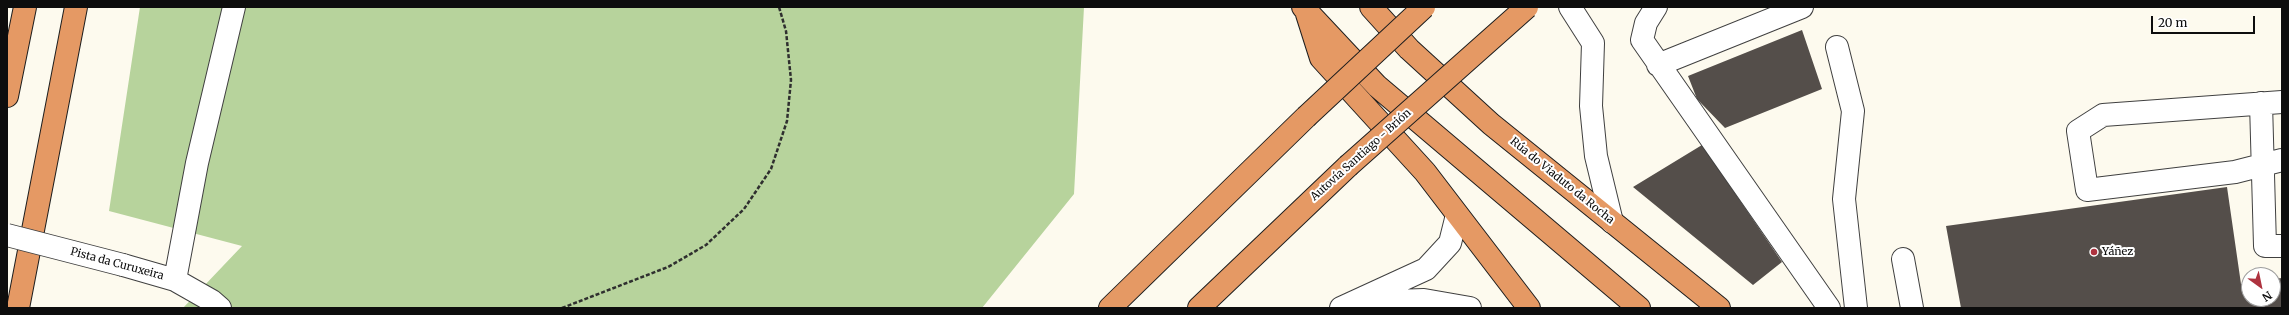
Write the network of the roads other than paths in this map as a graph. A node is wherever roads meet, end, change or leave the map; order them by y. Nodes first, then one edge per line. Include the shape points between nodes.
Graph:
1 (25, 7) edge
2 (76, 7) edge
3 (234, 7) edge
4 (1371, 7) edge
5 (1424, 7) edge
6 (1527, 7) edge
7 (1570, 7) edge
8 (1656, 7) edge
9 (1802, 7) edge
10 (1304, 8) edge
11 (1838, 47) dead end
12 (1658, 65) junction
13 (7, 96) edge
14 (2272, 102) edge
15 (2272, 162) edge
16 (1457, 215) junction
17 (1612, 222) junction
18 (7, 235) edge
19 (2282, 246) edge
20 (1903, 259) dead end
21 (175, 280) junction
22 (1346, 305) edge
23 (18, 308) edge
24 (220, 308) edge
25 (1110, 308) edge
26 (1199, 308) edge
27 (1470, 308) edge
28 (1529, 308) edge
29 (1639, 308) edge
30 (1719, 308) edge
31 (1829, 308) edge
32 (1856, 308) edge
33 (1912, 308) edge

1 - 13 highway
2 - 23 highway
3 - 21 street via 198,163
4 - 17 highway, Rúa do Viaduto da Rocha via 1409,49 1491,124
5 - 25 highway, bridge via 1306,117
6 - 26 highway, Autovía Santiago - Brión, bridge via 1348,166
7 - 17 street via 1593,43 1591,106 1596,156
8 - 12 street via 1646,23 1642,40
9 - 12 street
10 - 16 highway via 1321,58 1425,172
10 - 29 highway via 1377,86
11 - 32 street via 1853,111 1844,199
12 - 31 street
14 - 15 street
14 - 15 street via 2103,115 2078,131 2086,190 2235,172
15 - 19 street via 2265,246
16 - 22 street via 1450,243 1426,269
16 - 28 highway
17 - 30 highway, Rúa do Viaduto da Rocha
18 - 21 street, Pista da Curuxeira, bridge
20 - 33 street
21 - 24 street, Pista da Curuxeira
22 - 27 street via 1424,300

